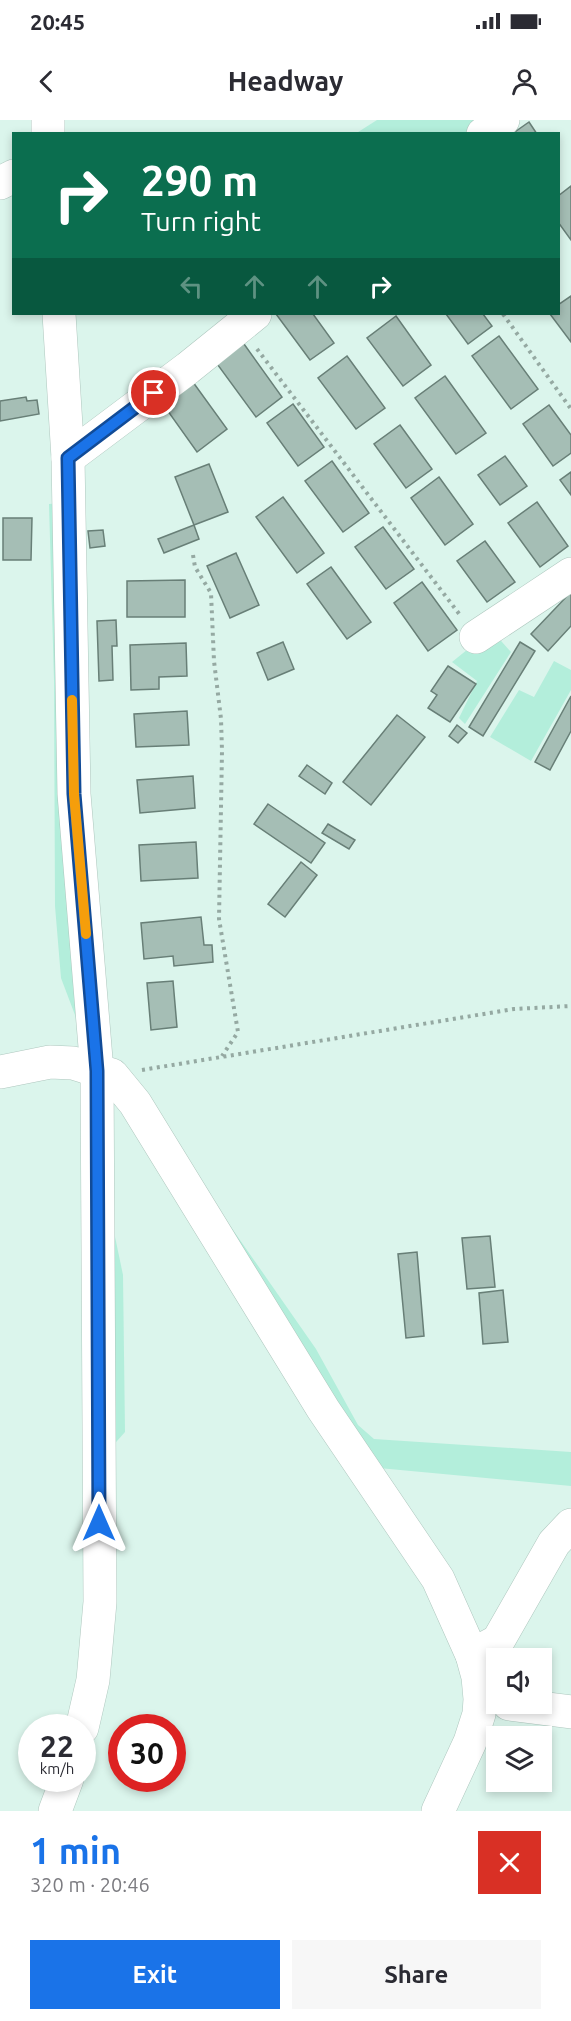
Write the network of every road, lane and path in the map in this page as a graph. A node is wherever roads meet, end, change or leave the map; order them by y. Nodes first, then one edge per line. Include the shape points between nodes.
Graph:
1 (502, 120) edge
2 (486, 132) edge
3 (59, 315) edge
4 (504, 315) edge
5 (247, 320) edge
6 (571, 409) edge
7 (68, 458) junction
8 (193, 555) dead end
9 (571, 574) edge
10 (476, 637) joint
11 (571, 1006) edge
12 (222, 1056) junction
13 (0, 1072) edge
14 (105, 1073) junction
15 (571, 1525) edge
16 (472, 1655) junction
17 (486, 1689) edge
18 (486, 1709) edge
19 (552, 1710) edge
20 (571, 1712) edge
21 (85, 1714) edge
22 (62, 1792) edge
23 (55, 1811) edge
24 (438, 1811) edge

1 - 2 street
3 - 7 street
4 - 6 path
5 - 7 street
5 - 10 path
7 - 14 street via 74,794
8 - 12 path via 195,567 211,593 221,719 219,919 238,1032
9 - 10 street
11 - 12 path via 514,1009
12 - 14 path
13 - 14 street via 50,1062
14 - 16 street via 135,1103 323,1409 438,1579
14 - 21 street via 100,1602 93,1680
15 - 16 street via 554,1543 498,1641
16 - 17 street
18 - 24 street via 479,1714
19 - 20 street
22 - 23 street

